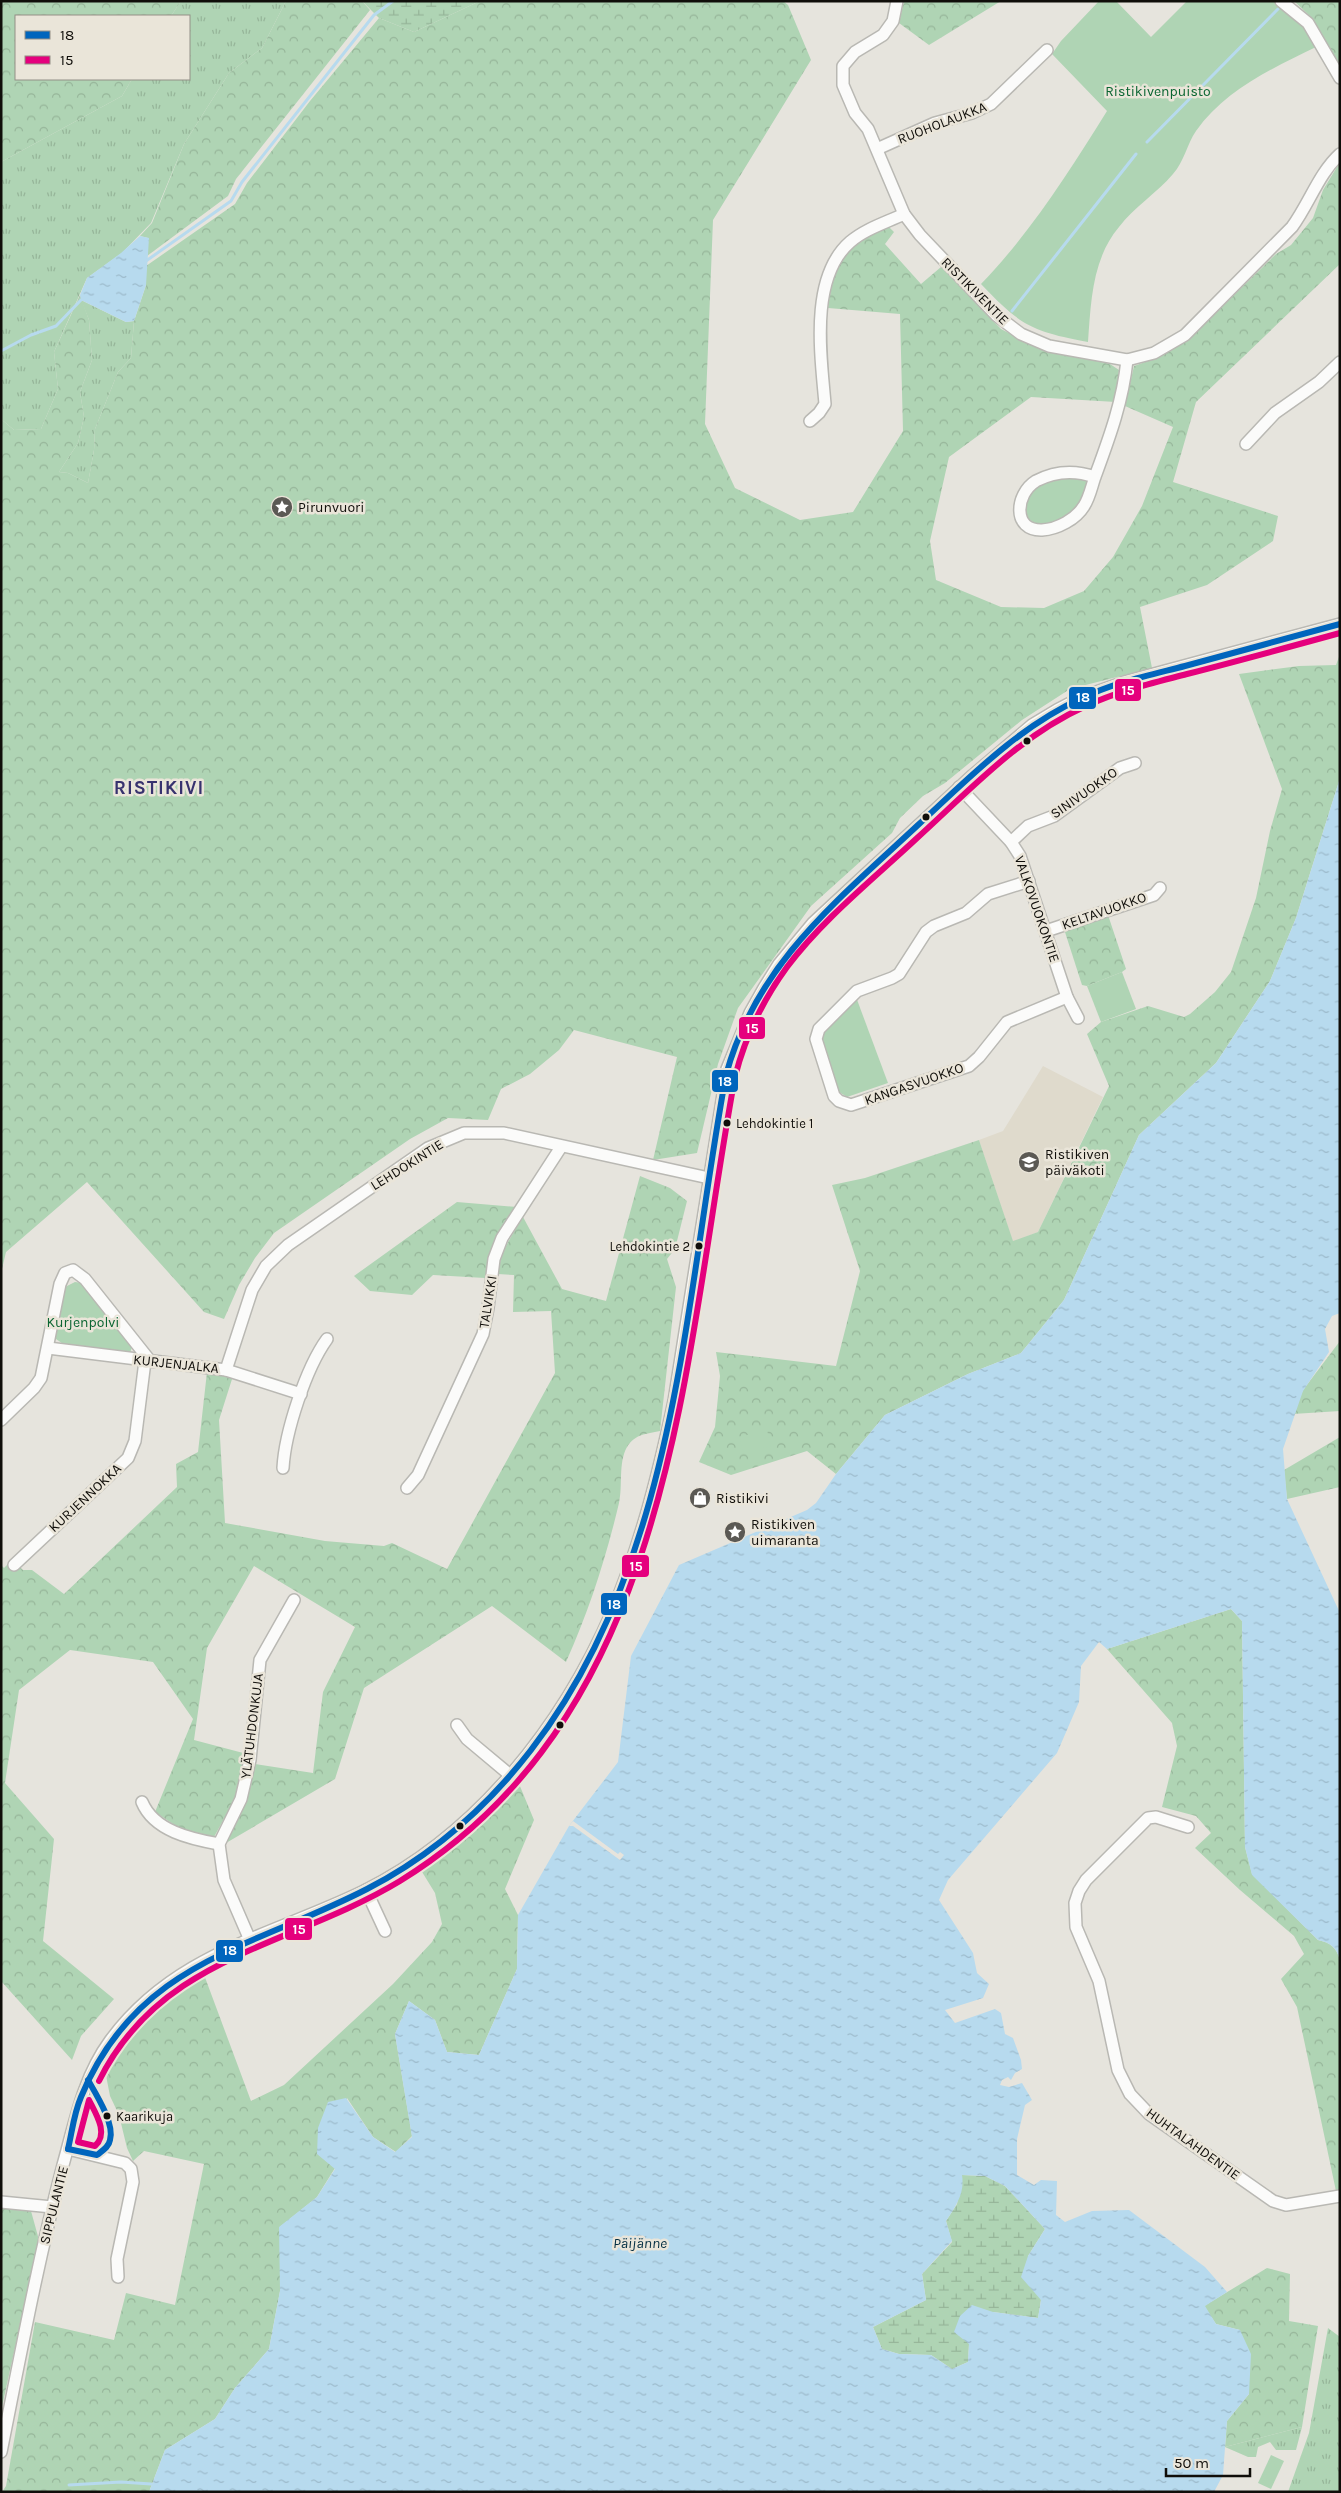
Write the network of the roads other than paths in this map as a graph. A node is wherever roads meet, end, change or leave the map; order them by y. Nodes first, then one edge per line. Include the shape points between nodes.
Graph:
1 (897, 1) edge
2 (1281, 1) edge
3 (1047, 50) dead end
4 (1340, 78) edge
5 (877, 149) junction
6 (1340, 154) edge
7 (904, 214) junction
8 (1127, 360) junction
9 (1340, 362) edge
10 (810, 421) dead end
11 (1246, 444) dead end
12 (1095, 476) junction
13 (1340, 624) edge
14 (1135, 763) dead end
15 (959, 788) junction
16 (1011, 842) junction
17 (1029, 881) junction
18 (1160, 888) dead end
19 (1046, 931) junction
20 (1067, 997) junction
21 (1078, 1018) dead end
22 (561, 1147) junction
23 (709, 1178) junction
24 (327, 1339) dead end
25 (48, 1348) junction
26 (148, 1361) junction
27 (226, 1370) junction
28 (301, 1394) junction
29 (1, 1420) edge
30 (283, 1468) dead end
31 (407, 1488) dead end
32 (14, 1565) dead end
33 (294, 1600) dead end
34 (457, 1725) dead end
35 (510, 1775) junction
36 (142, 1802) dead end
37 (1188, 1827) dead end
38 (219, 1844) junction
39 (366, 1890) junction
40 (385, 1931) dead end
41 (250, 1940) junction
42 (68, 2149) junction
43 (1340, 2196) edge
44 (1, 2202) edge
45 (52, 2207) junction
46 (118, 2277) dead end
47 (1, 2452) edge

1 - 5 street, RISTIKIVENTIE via 893,21 882,35 854,52 843,66 843,86
2 - 4 street via 1308,22
3 - 5 street, RUOHOLAUKKA via 991,104 935,123
5 - 7 street, RISTIKIVENTIE
6 - 8 street, RISTIKIVENTIE via 1292,227 1185,335 1154,353
7 - 8 street, RISTIKIVENTIE via 996,315 1021,334 1049,346
7 - 10 street via 865,231 848,243 835,260 826,281 820,325 825,404
8 - 12 street via 1115,424
9 - 11 street via 1319,382 1275,413
12 - 12 street via 1084,506 1071,520 1052,529 1040,530 1028,526 1021,518 1021,498 1026,489 1036,482 1067,472
13 - 15 street, SIPPULANTIE via 1124,682 1082,697 1032,725
14 - 16 street, SINIVUOKKO via 1120,768 1054,816 1028,826
15 - 16 street, VALKOVUOKONTIE
15 - 23 street, SIPPULANTIE via 813,923 774,972 750,1013 727,1069
16 - 17 street, VALKOVUOKONTIE
17 - 19 street, VALKOVUOKONTIE
17 - 20 street, KANGASVUOKKO via 988,894 966,913 934,926 926,932 898,974 857,991 819,1029 816,1039 834,1096 851,1105 969,1066 980,1057 1002,1026
18 - 19 street, KELTAVUOKKO via 1154,895
19 - 20 street, VALKOVUOKONTIE
20 - 21 street, VALKOVUOKONTIE
22 - 23 street, LEHDOKINTIE
22 - 27 street, LEHDOKINTIE via 504,1133 481,1132 464,1133 428,1148 288,1245 266,1266 252,1290
22 - 31 street, TALVIKKI via 502,1238 494,1258 483,1334 418,1476
23 - 35 street, SIPPULANTIE via 674,1401 656,1481 637,1544 613,1610 589,1658 549,1726
24 - 28 street via 316,1354
25 - 26 street, KURJENJALKA
25 - 26 street via 60,1284 65,1273 73,1270 85,1280
25 - 29 street via 41,1378
26 - 27 street, KURJENJALKA
26 - 32 street, KURJENNOKKA via 135,1441 128,1458
27 - 28 street, KURJENJALKA
28 - 30 street via 284,1448
33 - 38 street, YLÄTUHDONKUJA via 260,1660 250,1760 241,1799
34 - 35 street via 467,1739
35 - 39 street, SIPPULANTIE via 443,1840 402,1870
36 - 38 street via 146,1813 164,1827 192,1839
37 - 43 street, HUHTALAHDENTIE via 1156,1817 1148,1818 1086,1880 1075,1903 1076,1927 1099,1981 1118,2070 1130,2094 1149,2114 1274,2201 1291,2204
38 - 41 street via 224,1880
39 - 40 street
39 - 41 street, SIPPULANTIE
41 - 42 street, SIPPULANTIE via 186,1970 161,1987 125,2022 108,2044 88,2080
42 - 45 street, SIPPULANTIE
42 - 46 street via 125,2163 131,2169 133,2182 117,2259
44 - 45 street
45 - 47 street, SIPPULANTIE

